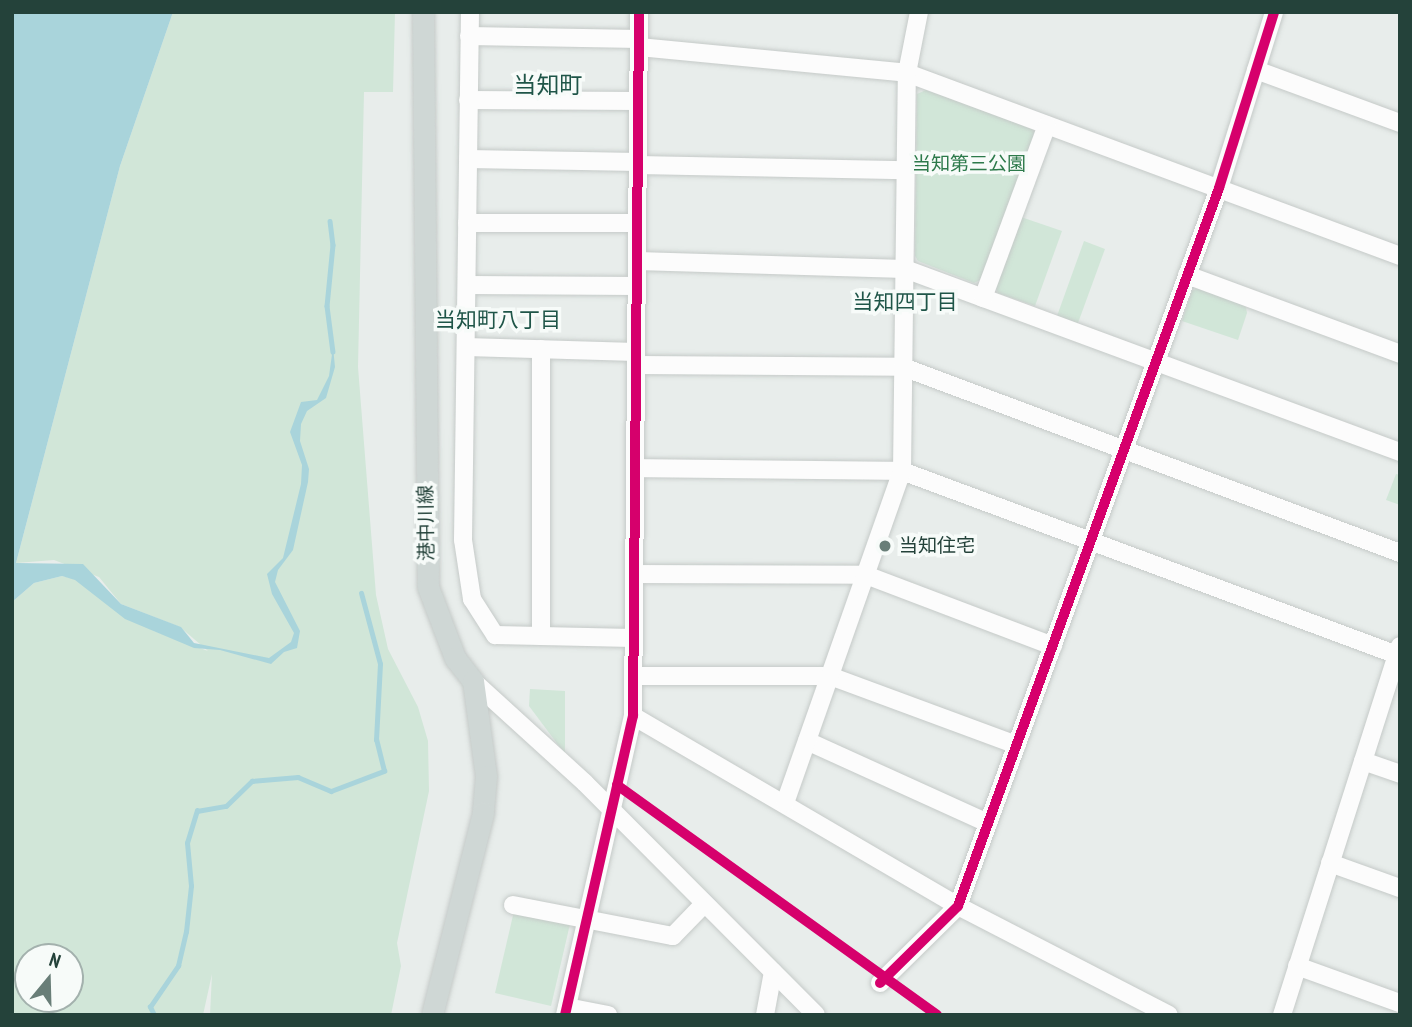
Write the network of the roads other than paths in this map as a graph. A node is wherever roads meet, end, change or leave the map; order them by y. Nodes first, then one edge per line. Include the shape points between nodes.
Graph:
1 (423, 12) edge
2 (435, 12) edge
3 (470, 12) edge
4 (639, 12) edge
5 (919, 12) edge
6 (1274, 12) edge
7 (422, 34) junction
8 (469, 36) junction
9 (639, 43) junction
10 (1256, 70) junction
11 (907, 73) junction
12 (468, 100) junction
13 (638, 101) junction
14 (1400, 123) edge
15 (1047, 125) junction
16 (468, 159) junction
17 (638, 164) junction
18 (906, 170) junction
19 (1219, 188) junction
20 (467, 223) junction
21 (637, 223) junction
22 (1400, 256) edge
23 (637, 261) junction
24 (905, 269) junction
25 (1187, 275) junction
26 (467, 285) junction
27 (637, 286) junction
28 (983, 298) junction
29 (466, 347) junction
30 (541, 349) junction
31 (1400, 354) edge
32 (636, 358) junction
33 (1156, 361) junction
34 (903, 367) junction
35 (1124, 451) junction
36 (1400, 453) edge
37 (635, 468) junction
38 (902, 471) junction
39 (1091, 541) junction
40 (1400, 553) edge
41 (634, 574) junction
42 (866, 575) junction
43 (541, 636) junction
44 (633, 638) junction
45 (1053, 646) junction
46 (1399, 652) edge
47 (635, 676) junction
48 (830, 676) junction
49 (473, 681) junction
50 (633, 716) junction
51 (807, 741) junction
52 (1017, 745) junction
53 (1363, 761) junction
54 (1400, 774) edge
55 (785, 803) junction
56 (611, 811) junction
57 (988, 823) junction
58 (1330, 863) junction
59 (1400, 888) edge
60 (513, 905) dead end
61 (703, 905) junction
62 (958, 906) junction
63 (587, 918) junction
64 (1297, 966) junction
65 (772, 972) junction
66 (880, 983) dead end
67 (1400, 1003) edge
68 (566, 1011) edge
69 (432, 1015) edge
70 (608, 1015) edge
71 (765, 1015) edge
72 (816, 1015) edge
73 (1169, 1015) edge
74 (1282, 1015) edge

1 - 7 main road, 港中川線
2 - 7 street
3 - 8 street
4 - 9 street
5 - 11 street
6 - 10 street
7 - 49 main road, 港中川線 via 428,587 454,658
8 - 9 street
8 - 12 street
9 - 11 street
9 - 13 street
10 - 14 street
10 - 19 street
11 - 15 street
11 - 18 street
12 - 13 street
12 - 16 street
13 - 17 street
15 - 19 street
15 - 28 street
16 - 17 street
16 - 20 street
17 - 18 street
17 - 21 street
18 - 24 street
19 - 22 street
19 - 25 street
20 - 21 street
20 - 26 street
21 - 23 street
23 - 24 street
23 - 27 street
24 - 28 street
24 - 34 street
25 - 31 street
25 - 33 street
26 - 27 street
26 - 29 street
27 - 32 street
28 - 33 street
29 - 30 street
29 - 43 street via 463,540 472,599 495,635
30 - 32 street
30 - 43 street
32 - 34 street
32 - 37 street
33 - 35 street
33 - 36 street
34 - 35 street
34 - 38 street
35 - 39 street
35 - 40 street
37 - 38 street
37 - 41 street
38 - 39 street
38 - 42 street
39 - 45 street
39 - 46 street
41 - 42 street
41 - 44 street
42 - 45 street
42 - 48 street
43 - 44 street
44 - 47 street
45 - 52 street
46 - 53 street
47 - 48 street
47 - 50 street
48 - 51 street
48 - 52 street
49 - 56 street
49 - 69 main road, 港中川線 via 486,776 483,813
50 - 55 street
50 - 56 street
51 - 55 street
51 - 57 street
52 - 57 street
53 - 54 street
53 - 58 street
55 - 62 street
56 - 61 street
56 - 63 street
57 - 62 street
58 - 59 street
58 - 64 street
60 - 63 street
61 - 63 street via 673,936
61 - 65 street
62 - 66 street
62 - 73 street
63 - 68 street
64 - 67 street
64 - 74 street
65 - 71 street
65 - 72 street
68 - 70 street

